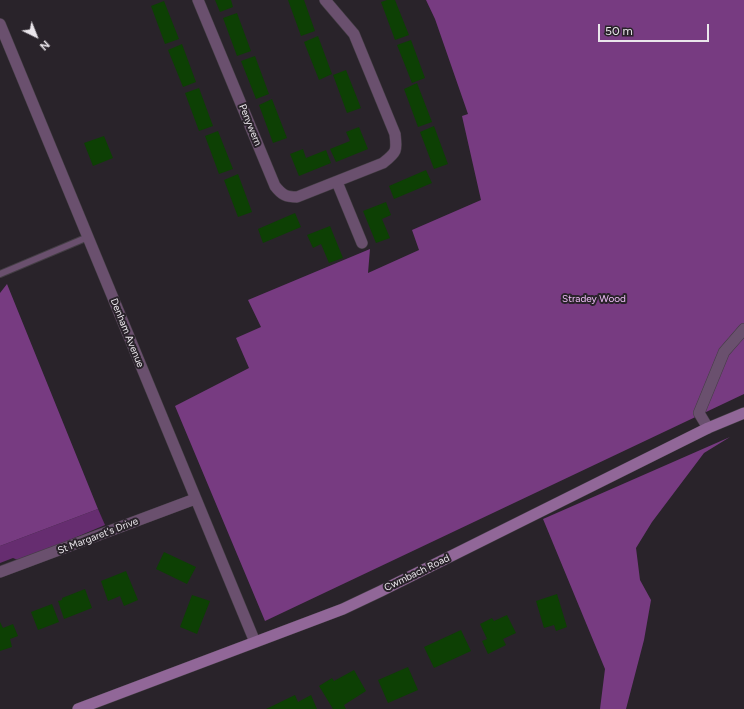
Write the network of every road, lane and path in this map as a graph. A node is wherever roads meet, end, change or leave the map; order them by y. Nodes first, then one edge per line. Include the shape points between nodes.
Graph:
1 (198, 0) edge
2 (325, 0) edge
3 (0, 24) edge
4 (337, 182) junction
5 (88, 237) junction
6 (362, 243) dead end
7 (0, 274) edge
8 (744, 329) edge
9 (744, 412) edge
10 (708, 428) junction
11 (195, 499) junction
12 (0, 572) edge
13 (255, 642) junction
14 (78, 709) edge

1 - 4 street, Penywern via 275,186 281,194 297,198
2 - 4 street, Penywern via 354,34 395,134 397,147 392,156 383,163
3 - 5 street, Denham Avenue
4 - 6 street
5 - 7 lane
5 - 11 street, Denham Avenue
8 - 10 street via 724,352 699,412
9 - 10 main road, Cwmbach Road
10 - 13 main road, Cwmbach Road via 343,609
11 - 12 street, St Margaret's Drive
11 - 13 street, Denham Avenue
13 - 14 main road, Cwmbach Road

